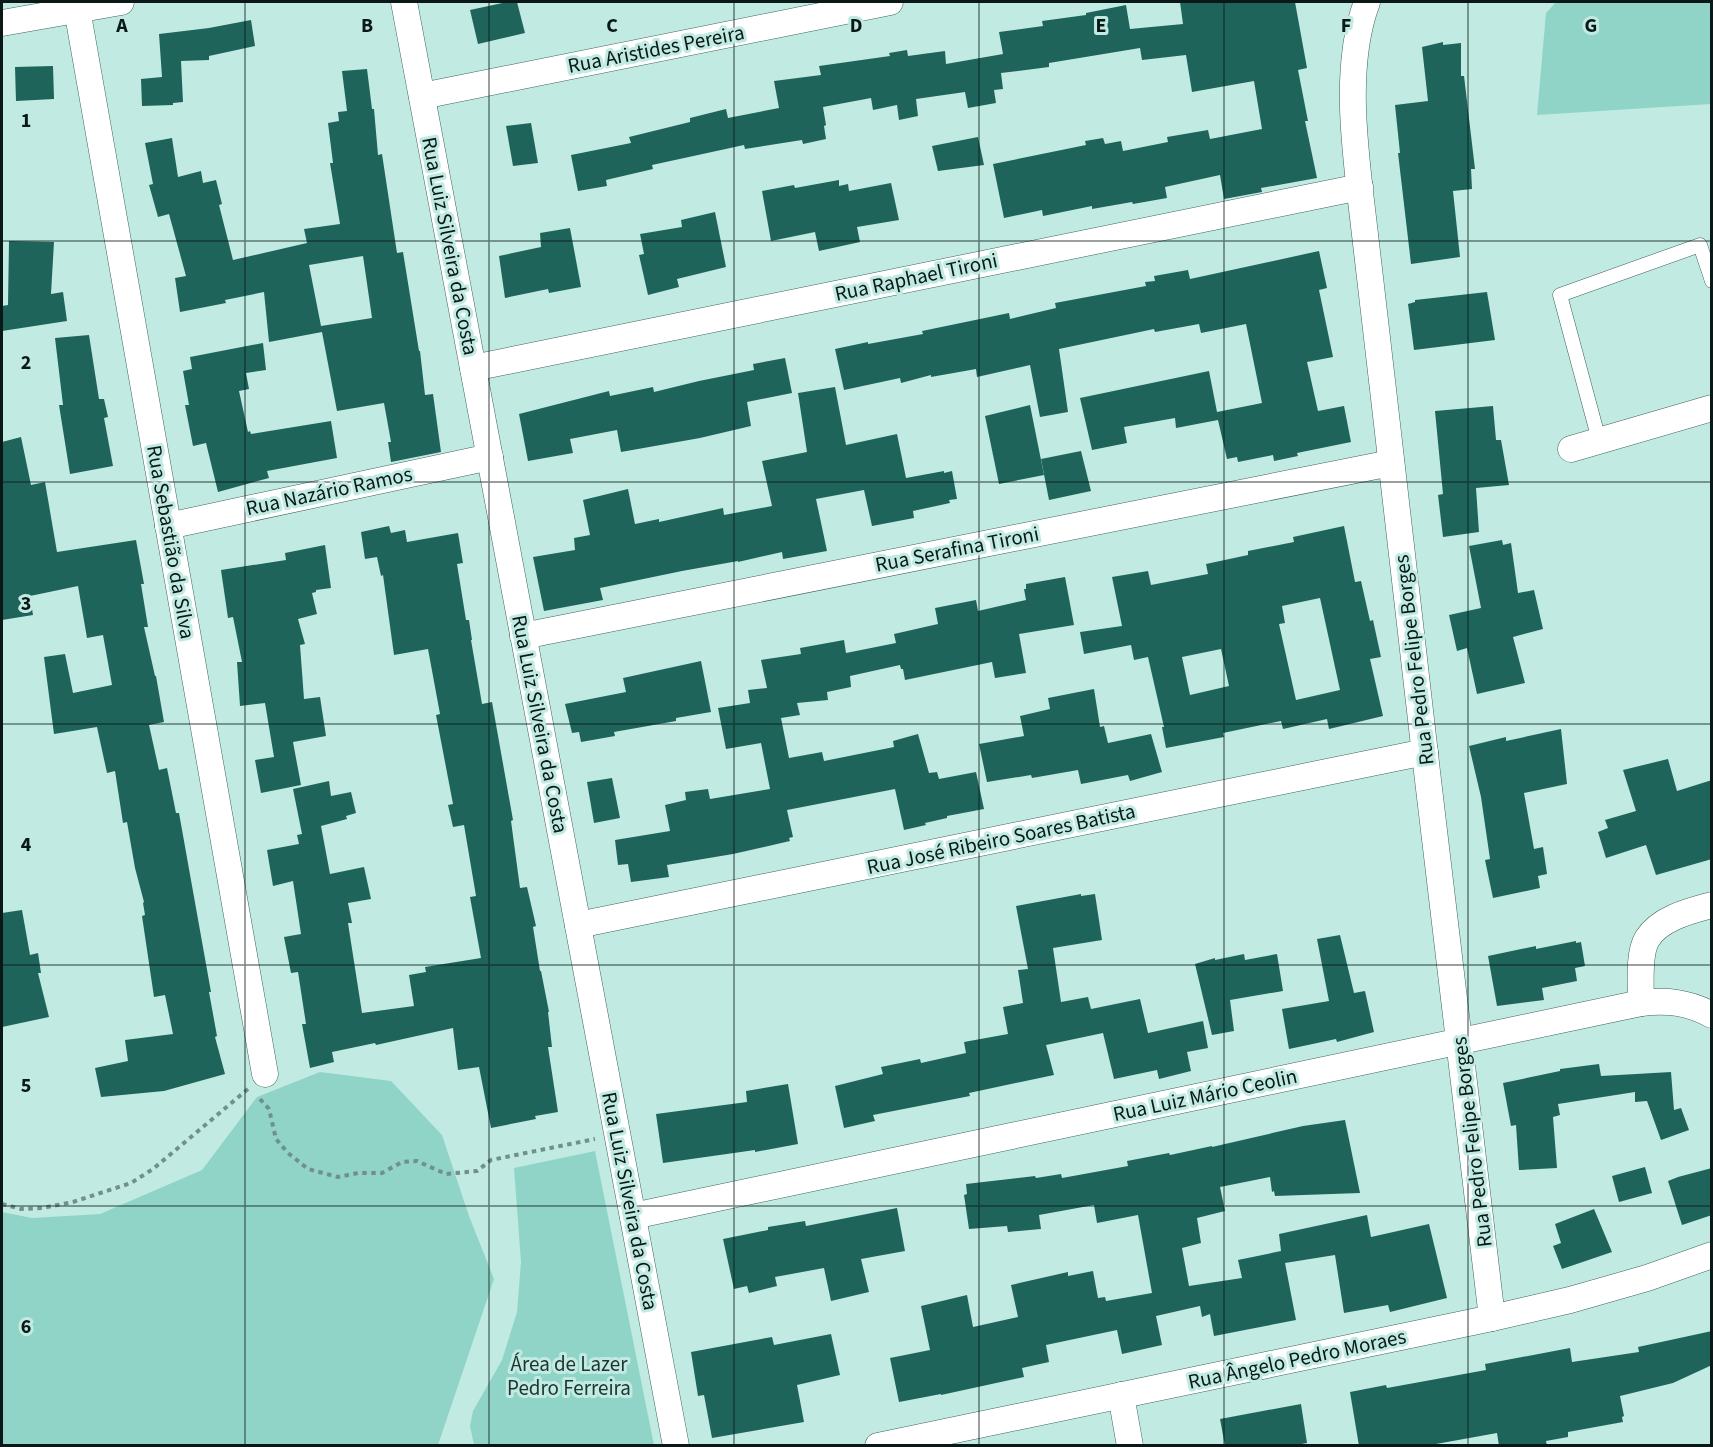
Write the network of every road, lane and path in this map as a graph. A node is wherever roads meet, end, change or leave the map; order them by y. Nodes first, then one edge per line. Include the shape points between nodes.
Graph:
1 (121, 2) edge
2 (404, 2) edge
3 (890, 2) edge
4 (1367, 2) edge
5 (77, 9) junction
6 (2, 23) edge
7 (422, 96) junction
8 (1360, 187) junction
9 (1712, 281) edge
10 (473, 368) junction
11 (1712, 408) edge
12 (1599, 440) junction
13 (1571, 448) dead end
14 (490, 457) junction
15 (1391, 463) junction
16 (168, 526) junction
17 (523, 636) junction
18 (1425, 752) junction
19 (1712, 905) edge
20 (578, 925) junction
21 (1641, 1003) junction
22 (1712, 1015) edge
23 (1460, 1042) junction
24 (258, 1081) junction
25 (617, 1134) junction
26 (2, 1204) edge
27 (633, 1216) junction
28 (1712, 1255) edge
29 (1492, 1318) junction
30 (1120, 1395) junction
31 (675, 1446) edge
32 (878, 1446) edge
33 (1130, 1446) edge

1 - 5 street
2 - 7 street, Rua Luiz Silveira da Costa
3 - 7 street, Rua Aristides Pereira
4 - 8 street, Rua Pedro Felipe Borges via 1354,74
5 - 6 street
5 - 16 street, Rua Sebastião da Silva
7 - 10 street, Rua Luiz Silveira da Costa
8 - 10 street, Rua Raphael Tironi
8 - 15 street, Rua Pedro Felipe Borges
9 - 12 lane via 1700,244 1560,295
10 - 14 street, Rua Luiz Silveira da Costa
11 - 12 street
12 - 13 street
14 - 16 street, Rua Nazário Ramos
14 - 17 street, Rua Luiz Silveira da Costa
15 - 17 street, Rua Serafina Tironi
15 - 18 street, Rua Pedro Felipe Borges
16 - 24 street, Rua Sebastião da Silva
17 - 20 street, Rua Luiz Silveira da Costa
18 - 20 street, Rua José Ribeiro Soares Batista
18 - 23 street, Rua Pedro Felipe Borges
19 - 21 street via 1677,916 1660,925 1647,939 1641,959
20 - 25 street, Rua Luiz Silveira da Costa
21 - 22 street, Rua Luiz Mário Ceolin via 1682,1003
21 - 23 street, Rua Luiz Mário Ceolin
23 - 27 street, Rua Luiz Mário Ceolin
23 - 29 street, Rua Pedro Felipe Borges
24 - 25 path via 276,1139 308,1169 338,1178 382,1173 402,1162 417,1161 446,1174 477,1171 491,1160
24 - 26 path via 131,1183 63,1204 21,1209
25 - 27 street, Rua Luiz Silveira da Costa
27 - 31 street, Rua Luiz Silveira da Costa
28 - 29 street, Rua Ângelo Pedro Moraes via 1647,1278
29 - 30 street, Rua Ângelo Pedro Moraes
30 - 32 street, Rua Ângelo Pedro Moraes
30 - 33 street

